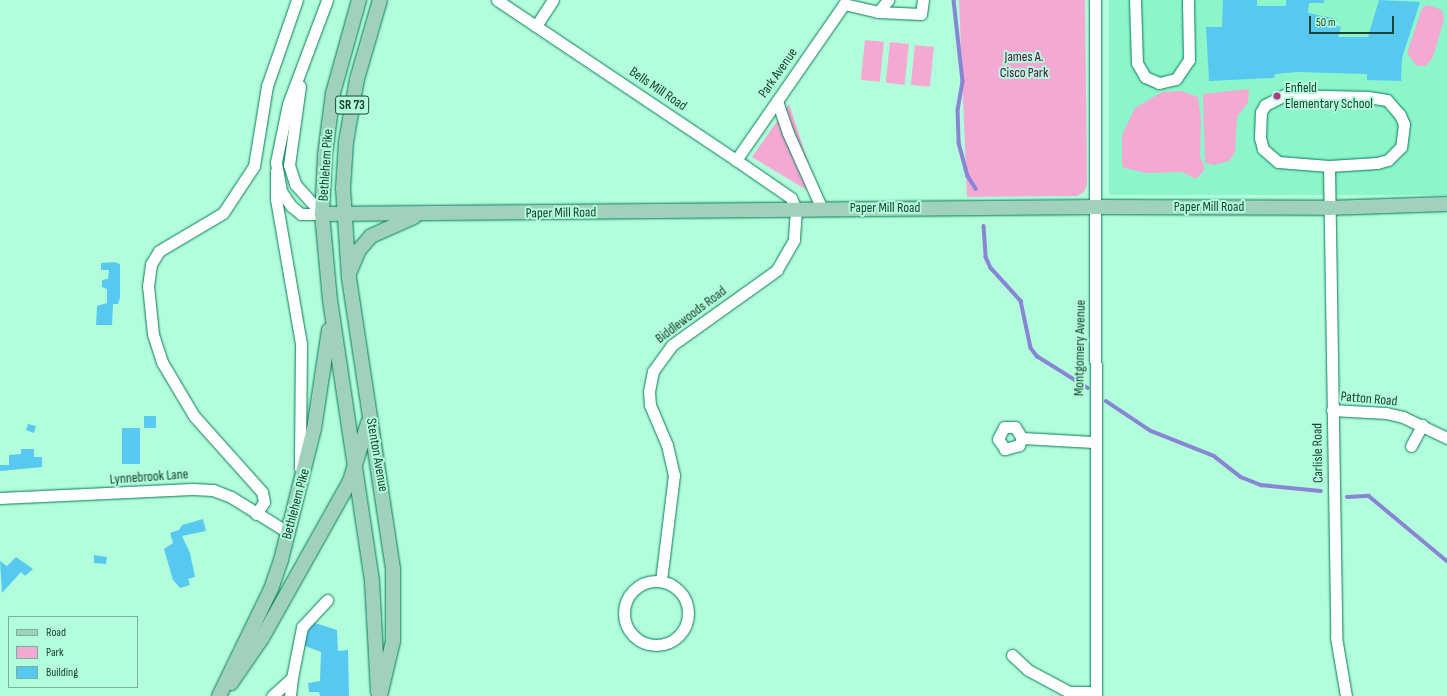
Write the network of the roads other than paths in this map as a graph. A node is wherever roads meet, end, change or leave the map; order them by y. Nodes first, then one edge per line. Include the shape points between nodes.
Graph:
1 (296, 0) edge
2 (327, 0) edge
3 (359, 0) edge
4 (380, 0) edge
5 (497, 0) edge
6 (553, 0) edge
7 (888, 0) edge
8 (923, 0) edge
9 (1095, 0) edge
10 (1135, 0) edge
11 (1188, 0) edge
12 (843, 2) edge
13 (878, 12) junction
14 (536, 26) junction
15 (302, 73) junction
16 (777, 101) junction
17 (736, 160) junction
18 (1329, 166) junction
19 (276, 171) junction
20 (1447, 204) edge
21 (1096, 207) junction
22 (1329, 208) junction
23 (796, 209) junction
24 (822, 209) junction
25 (322, 214) junction
26 (344, 214) junction
27 (420, 215) junction
28 (349, 278) junction
29 (330, 300) junction
30 (1332, 410) junction
31 (370, 413) junction
32 (1422, 425) junction
33 (1022, 438) dead end
34 (1447, 438) edge
35 (1093, 442) junction
36 (1411, 446) dead end
37 (356, 468) junction
38 (300, 493) junction
39 (0, 498) edge
40 (256, 514) junction
41 (289, 532) junction
42 (661, 581) junction
43 (328, 600) dead end
44 (1012, 655) dead end
45 (292, 678) junction
46 (1096, 694) edge
47 (220, 696) edge
48 (272, 696) edge
49 (290, 696) edge
50 (379, 696) edge
51 (1346, 696) edge

1 - 40 street via 266,86 254,166 222,213 159,250 151,264 148,286 152,334 162,362 194,416 262,492 264,502
2 - 15 street
3 - 25 main road, Bethlehem Pike / SR 73 via 343,50 329,119
4 - 26 main road, Bethlehem Pike / SR 73 via 361,60 349,120
5 - 14 street, Bells Mill Road
6 - 14 street
7 - 13 street
8 - 13 street via 921,14
9 - 21 street, Montgomery Avenue
10 - 11 street via 1136,53 1140,71 1152,81 1168,82 1182,74 1189,60
12 - 13 street
12 - 16 street, Park Avenue
14 - 17 street, Bells Mill Road
15 - 19 street via 284,118 277,144
15 - 25 street via 289,166 295,184
16 - 17 street, Park Avenue
16 - 24 street via 788,133
17 - 23 street, Bells Mill Road via 791,198
18 - 18 street via 1377,163 1396,154 1404,136 1404,124 1394,107 1379,98 1292,95 1276,97 1265,105 1261,112 1260,138 1269,157 1290,165
18 - 22 street, Carlisle Road
19 - 25 street via 281,191 296,211
19 - 38 street via 276,198 302,355
20 - 22 main road, Paper Mill Road
21 - 22 main road, Paper Mill Road
21 - 24 main road, Paper Mill Road
21 - 35 street, Montgomery Avenue
22 - 30 street, Carlisle Road
23 - 24 main road, Paper Mill Road
23 - 27 main road, Paper Mill Road
23 - 42 street, Biddlewoods Road via 794,240 777,270 672,345 653,371 649,391 650,405 667,445 674,475
25 - 26 main road, Paper Mill Road
25 - 29 main road, Stenton Avenue
26 - 27 main road, Paper Mill Road
26 - 28 main road, Stenton Avenue
27 - 28 main road via 372,236 352,260
28 - 31 main road, Stenton Avenue
29 - 37 main road, Stenton Avenue
29 - 38 main road, Bethlehem Pike via 324,374
30 - 32 street, Patton Road via 1386,413
30 - 51 street, Carlisle Road via 1336,637
31 - 37 main road, Bethlehem Pike
31 - 50 main road, Stenton Avenue via 388,520 394,589 393,641
32 - 34 street, Patton Road
32 - 36 street
33 - 35 street
35 - 46 street, Montgomery Avenue
37 - 47 main road, Bethlehem Pike via 262,638
37 - 50 main road, Stenton Avenue via 372,581
38 - 41 main road, Bethlehem Pike
39 - 40 street, Lynnebrook Lane via 192,489 222,493
40 - 41 street, Lynnebrook Lane
41 - 47 main road, Bethlehem Pike via 276,576
42 - 42 street via 639,585 624,602 623,617 627,628 634,637 652,646 674,640 682,632 688,612 680,591
43 - 45 street via 302,627
44 - 46 street via 1028,670 1069,692
45 - 48 street
45 - 49 street

